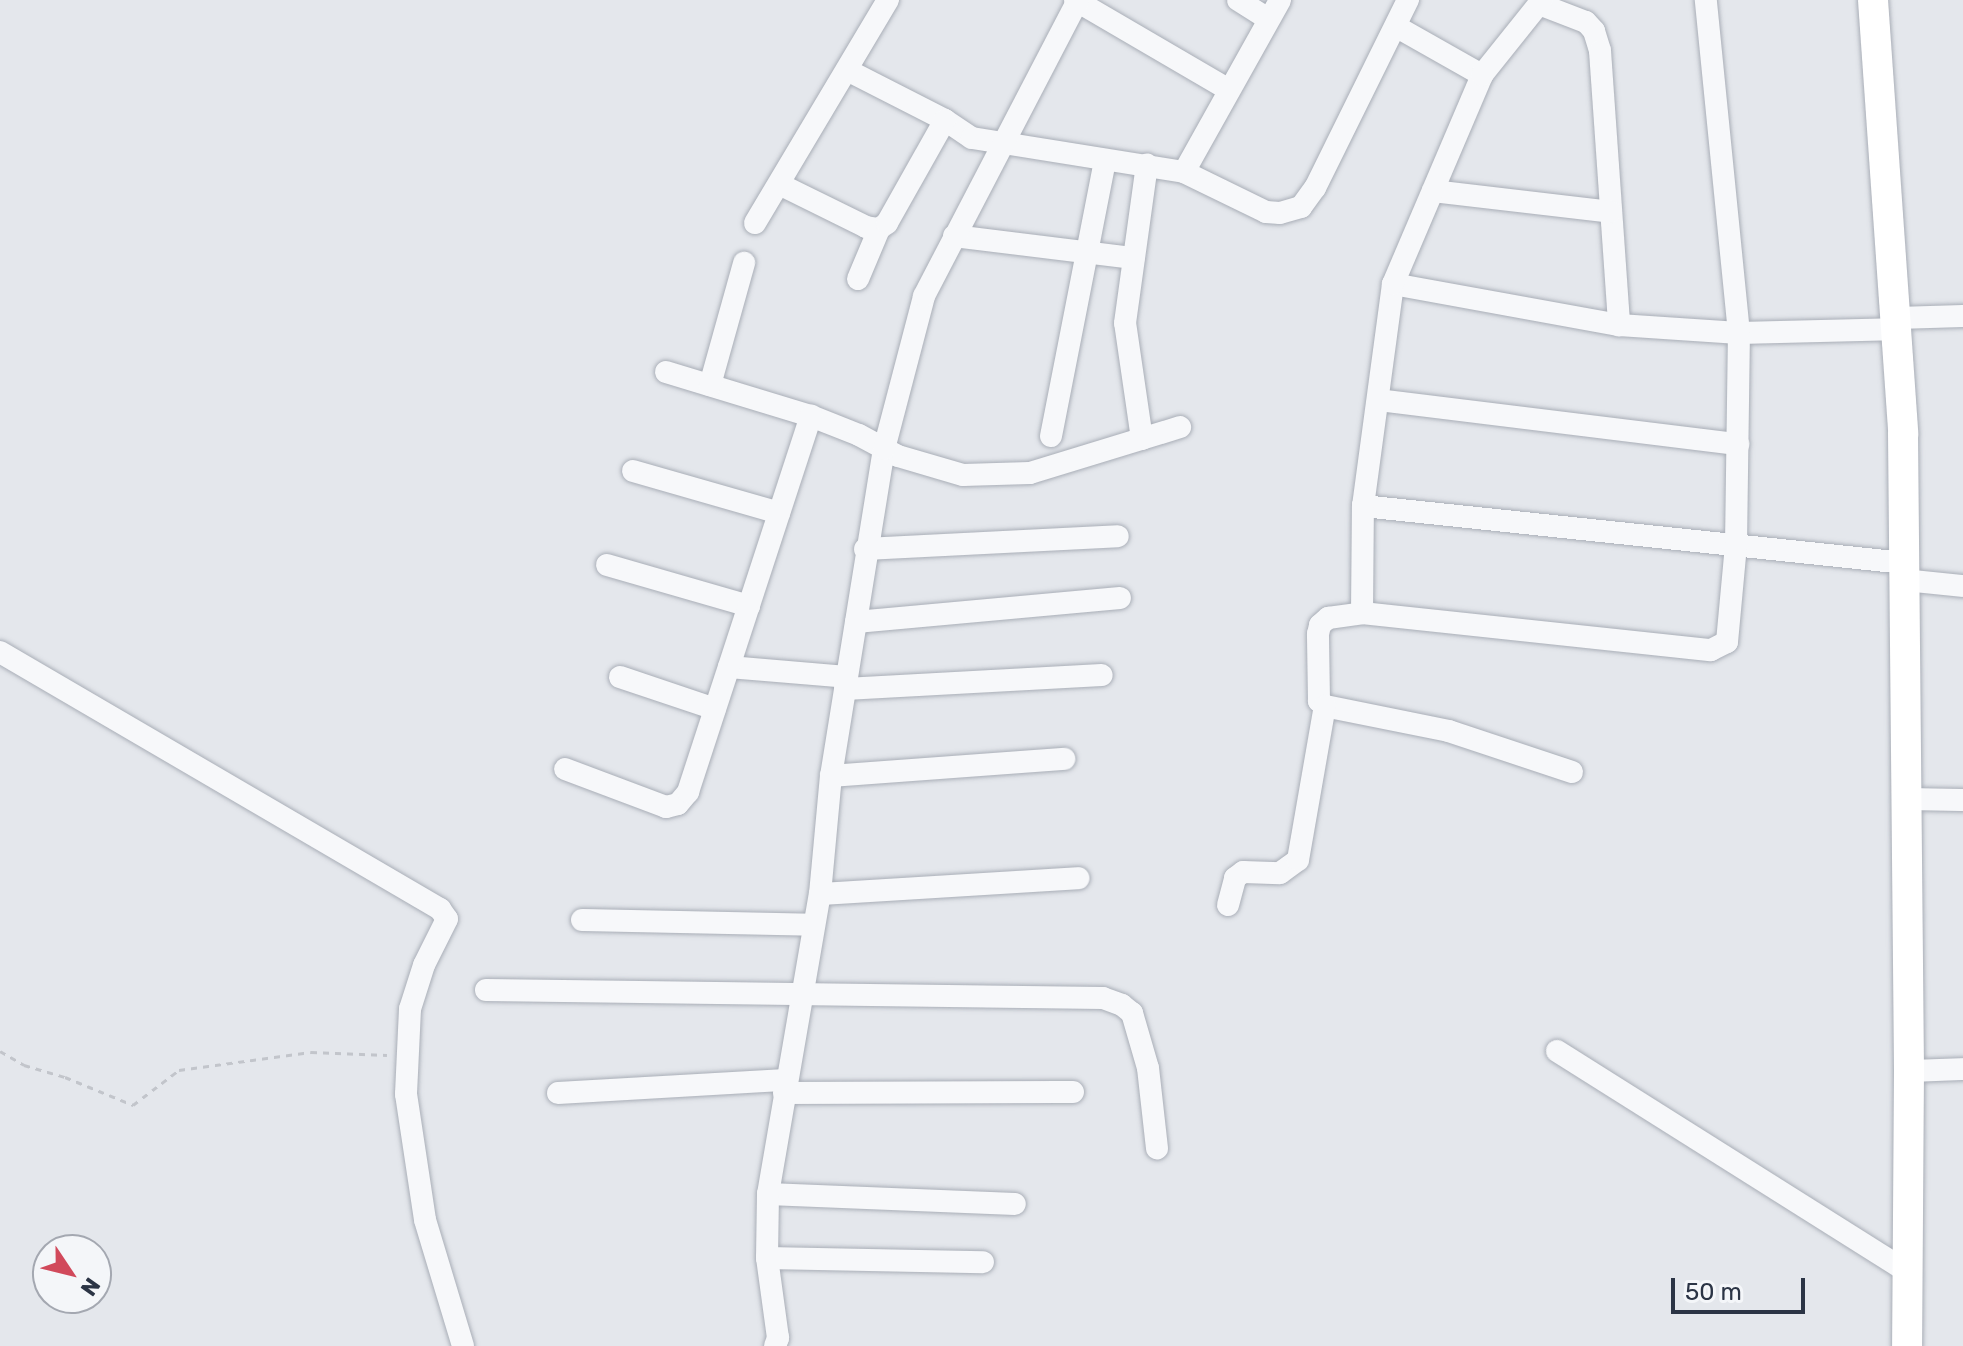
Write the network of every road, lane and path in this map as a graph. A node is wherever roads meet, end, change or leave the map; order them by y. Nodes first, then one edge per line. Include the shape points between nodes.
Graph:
1 (888, 0) edge
2 (1238, 0) edge
3 (1408, 0) edge
4 (1706, 0) edge
5 (1873, 0) edge
6 (1077, 1) edge
7 (1541, 2) edge
8 (1275, 9) edge
9 (1397, 27) junction
10 (847, 70) junction
11 (1482, 75) junction
12 (1229, 90) junction
13 (945, 120) junction
14 (1005, 142) junction
15 (1105, 161) junction
16 (1147, 165) junction
17 (1184, 172) junction
18 (779, 184) junction
19 (1433, 191) junction
20 (1611, 212) junction
21 (755, 223) dead end
22 (879, 229) junction
23 (954, 236) junction
24 (1087, 252) junction
25 (1134, 258) junction
26 (744, 263) dead end
27 (858, 279) dead end
28 (1393, 284) junction
29 (1963, 316) edge
30 (1897, 323) junction
31 (1619, 325) junction
32 (1739, 333) junction
33 (666, 372) dead end
34 (710, 385) junction
35 (1378, 400) junction
36 (811, 416) junction
37 (1180, 427) dead end
38 (1051, 436) dead end
39 (1142, 439) junction
40 (1738, 444) junction
41 (884, 449) junction
42 (633, 471) dead end
43 (1363, 506) junction
44 (779, 513) junction
45 (1118, 536) dead end
46 (1736, 545) junction
47 (865, 549) junction
48 (607, 565) dead end
49 (1904, 571) junction
50 (1963, 586) edge
51 (1120, 598) dead end
52 (749, 606) junction
53 (1362, 613) junction
54 (856, 622) junction
55 (0, 652) edge
56 (729, 667) junction
57 (1102, 675) dead end
58 (620, 677) dead end
59 (846, 683) junction
60 (1325, 706) junction
61 (715, 709) junction
62 (1064, 759) dead end
63 (565, 769) dead end
64 (1572, 772) dead end
65 (831, 776) junction
66 (1906, 799) junction
67 (1963, 800) edge
68 (1079, 878) dead end
69 (820, 894) junction
70 (1228, 905) dead end
71 (582, 920) dead end
72 (814, 925) junction
73 (486, 990) dead end
74 (802, 996) junction
75 (0, 1051) edge
76 (1557, 1051) dead end
77 (407, 1056) junction
78 (1963, 1069) edge
79 (1909, 1071) junction
80 (785, 1086) junction
81 (1073, 1092) dead end
82 (558, 1093) dead end
83 (1157, 1148) dead end
84 (768, 1194) junction
85 (1015, 1204) dead end
86 (767, 1258) junction
87 (983, 1262) dead end
88 (1907, 1271) junction
89 (463, 1346) edge
90 (775, 1346) edge
91 (1907, 1346) edge

1 - 10 street
2 - 8 street
3 - 9 street
4 - 32 street
5 - 30 main road
6 - 12 street
6 - 14 street
7 - 11 street
7 - 20 street via 1576,16 1594,31 1600,51
8 - 12 street
9 - 11 street
9 - 17 street via 1301,207 1266,212
10 - 13 street
10 - 18 street
11 - 19 street
12 - 17 street
13 - 14 street via 972,138
13 - 22 street
14 - 15 street
14 - 23 street
15 - 16 street
15 - 24 street
16 - 17 street
16 - 25 street
18 - 21 street
18 - 22 street
19 - 20 street
19 - 28 street
20 - 31 street
22 - 27 street
23 - 24 street
23 - 41 street via 924,296 908,344
24 - 25 street
24 - 38 street
25 - 39 street via 1125,323
26 - 34 street
28 - 31 street
28 - 35 street
29 - 30 street
30 - 32 street
30 - 49 main road
31 - 32 street
32 - 40 street
33 - 34 street
34 - 36 street
35 - 40 street
35 - 43 street
36 - 41 street
36 - 44 street
37 - 39 street
39 - 41 street via 1030,473 992,477 926,466
40 - 46 street
41 - 47 street
42 - 44 street
43 - 46 street
43 - 53 street
44 - 52 street
45 - 47 street
46 - 49 street
46 - 53 street via 1730,635 1719,649
47 - 54 street
48 - 52 street
49 - 50 street
49 - 66 main road
51 - 54 street
52 - 56 street
53 - 60 street via 1328,618 1320,625 1319,701
54 - 59 street
55 - 77 street via 440,909 447,919 410,1009
56 - 59 street
56 - 61 street
57 - 59 street
58 - 61 street
59 - 65 street
60 - 64 street via 1449,731
60 - 70 street via 1298,860 1280,873 1243,872 1235,878
61 - 63 street via 688,792 678,804 666,807
62 - 65 street
65 - 69 street
66 - 67 street
66 - 79 main road
68 - 69 street
69 - 72 street
71 - 72 street
72 - 74 street
73 - 74 street
74 - 80 street
74 - 83 street via 1103,998 1122,1005 1132,1013 1148,1068
75 - 77 path via 133,1105 179,1070 311,1052
76 - 88 street
77 - 89 street via 406,1094 425,1220
78 - 79 street
79 - 88 main road
80 - 81 street
80 - 82 street
80 - 84 street
84 - 85 street
84 - 86 street
86 - 87 street
86 - 90 street
88 - 91 main road

